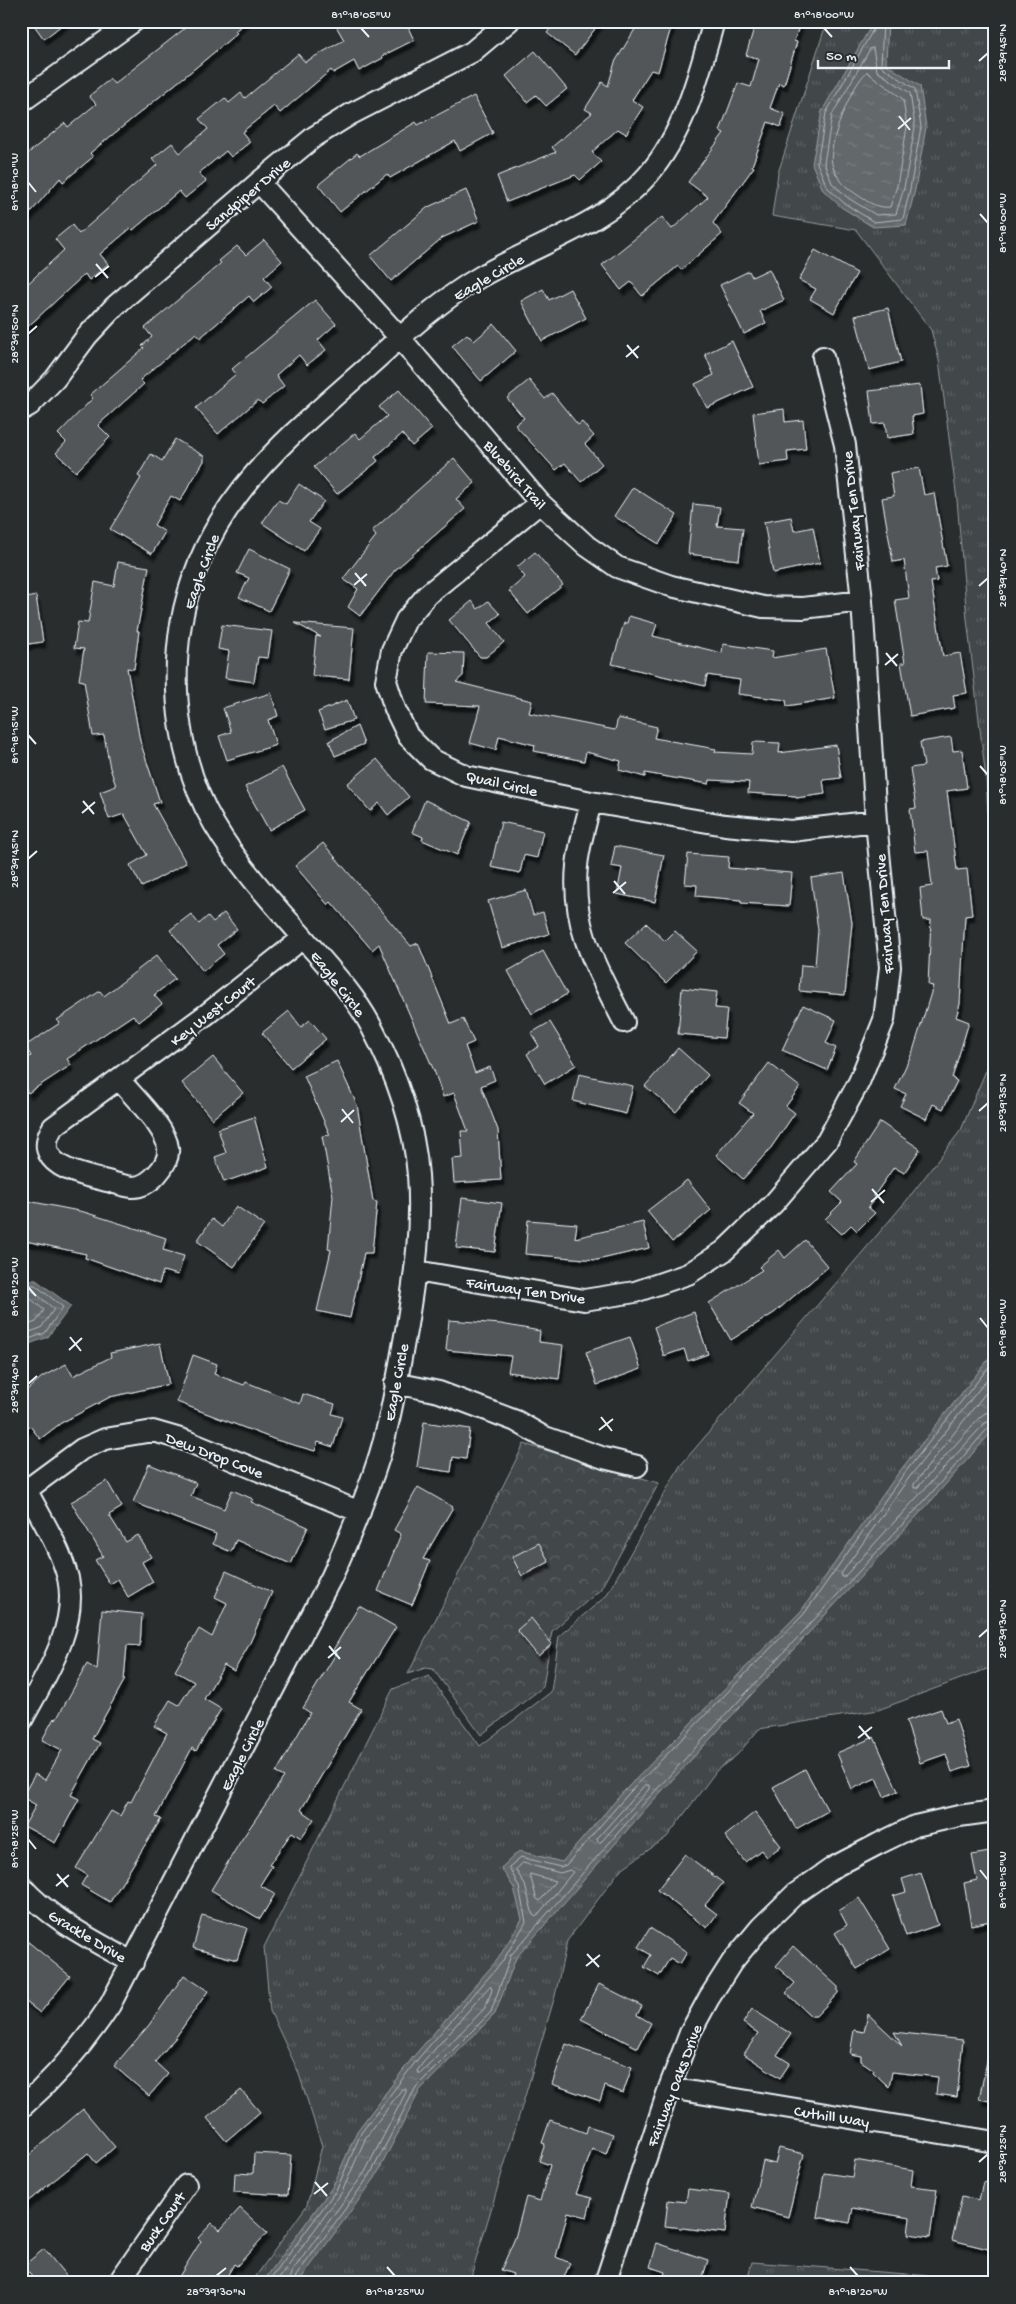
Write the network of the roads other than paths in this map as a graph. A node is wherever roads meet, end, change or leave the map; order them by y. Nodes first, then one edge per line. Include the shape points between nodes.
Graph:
1 (134, 21) edge
2 (509, 21) edge
3 (714, 21) edge
4 (21, 102) edge
5 (259, 182) junction
6 (400, 338) junction
7 (823, 357) dead end
8 (21, 410) edge
9 (540, 503) junction
10 (862, 602) junction
11 (591, 802) junction
12 (876, 821) junction
13 (303, 938) junction
14 (624, 1022) dead end
15 (120, 1080) junction
16 (416, 1271) junction
17 (396, 1383) junction
18 (637, 1466) dead end
19 (24, 1493) edge
20 (360, 1512) junction
21 (21, 1722) edge
22 (995, 1811) edge
23 (21, 1886) edge
24 (134, 1963) junction
25 (668, 2088) junction
26 (21, 2108) edge
27 (995, 2142) edge
28 (186, 2185) dead end
29 (118, 2283) edge
30 (605, 2283) edge

1 - 4 street
2 - 5 street, Sandpiper Drive via 472,52 351,114 314,137
3 - 6 street, Eagle Circle via 681,122 670,147 646,178 588,223 480,277
5 - 6 street, Bluebird Trail
5 - 8 street, Sandpiper Drive via 116,306 87,336 55,379
6 - 9 street, Bluebird Trail
6 - 13 street, Eagle Circle via 281,442 250,476 221,517 190,589 181,627 177,671 179,712 198,790 212,822 232,852
7 - 10 street, Fairway Ten Drive via 845,445
9 - 10 street, Bluebird Trail via 586,546 616,567 671,586 763,607 803,608
9 - 11 street, Quail Circle via 427,595 406,620 392,650 386,682 408,736 431,759 466,776
10 - 12 street, Fairway Ten Drive
11 - 12 street, Quail Circle via 725,826 791,831
11 - 14 street via 577,866 577,912 590,957
12 - 16 street, Fairway Ten Drive via 890,967 884,1020 859,1082 827,1141 774,1203 724,1251 688,1274 635,1292 584,1300
13 - 15 street, Key West Court
13 - 16 street, Eagle Circle via 345,986 367,1019 388,1060 401,1096 418,1173 420,1211
15 - 15 street, Key West Court via 53,1127 46,1138 47,1152 57,1164 77,1174 134,1187 153,1178 165,1165 168,1148 162,1132
16 - 17 street, Eagle Circle
17 - 18 street via 439,1392 516,1421 542,1436
17 - 20 street, Eagle Circle via 381,1450
19 - 20 street, Dew Drop Cove via 82,1449 105,1439 152,1431 184,1440
19 - 21 street via 58,1552 68,1579 68,1608 65,1631
20 - 24 street, Eagle Circle via 332,1576
22 - 25 street, Fairway Oaks Drive via 915,1826 834,1867 795,1894 761,1926 732,1962 690,2033
23 - 24 street, Grackle Drive via 62,1922
24 - 26 street, Eagle Circle via 90,2034 46,2085
25 - 27 street, Cuthill Way
25 - 30 street, Fairway Oaks Drive
28 - 29 street, Buck Court

